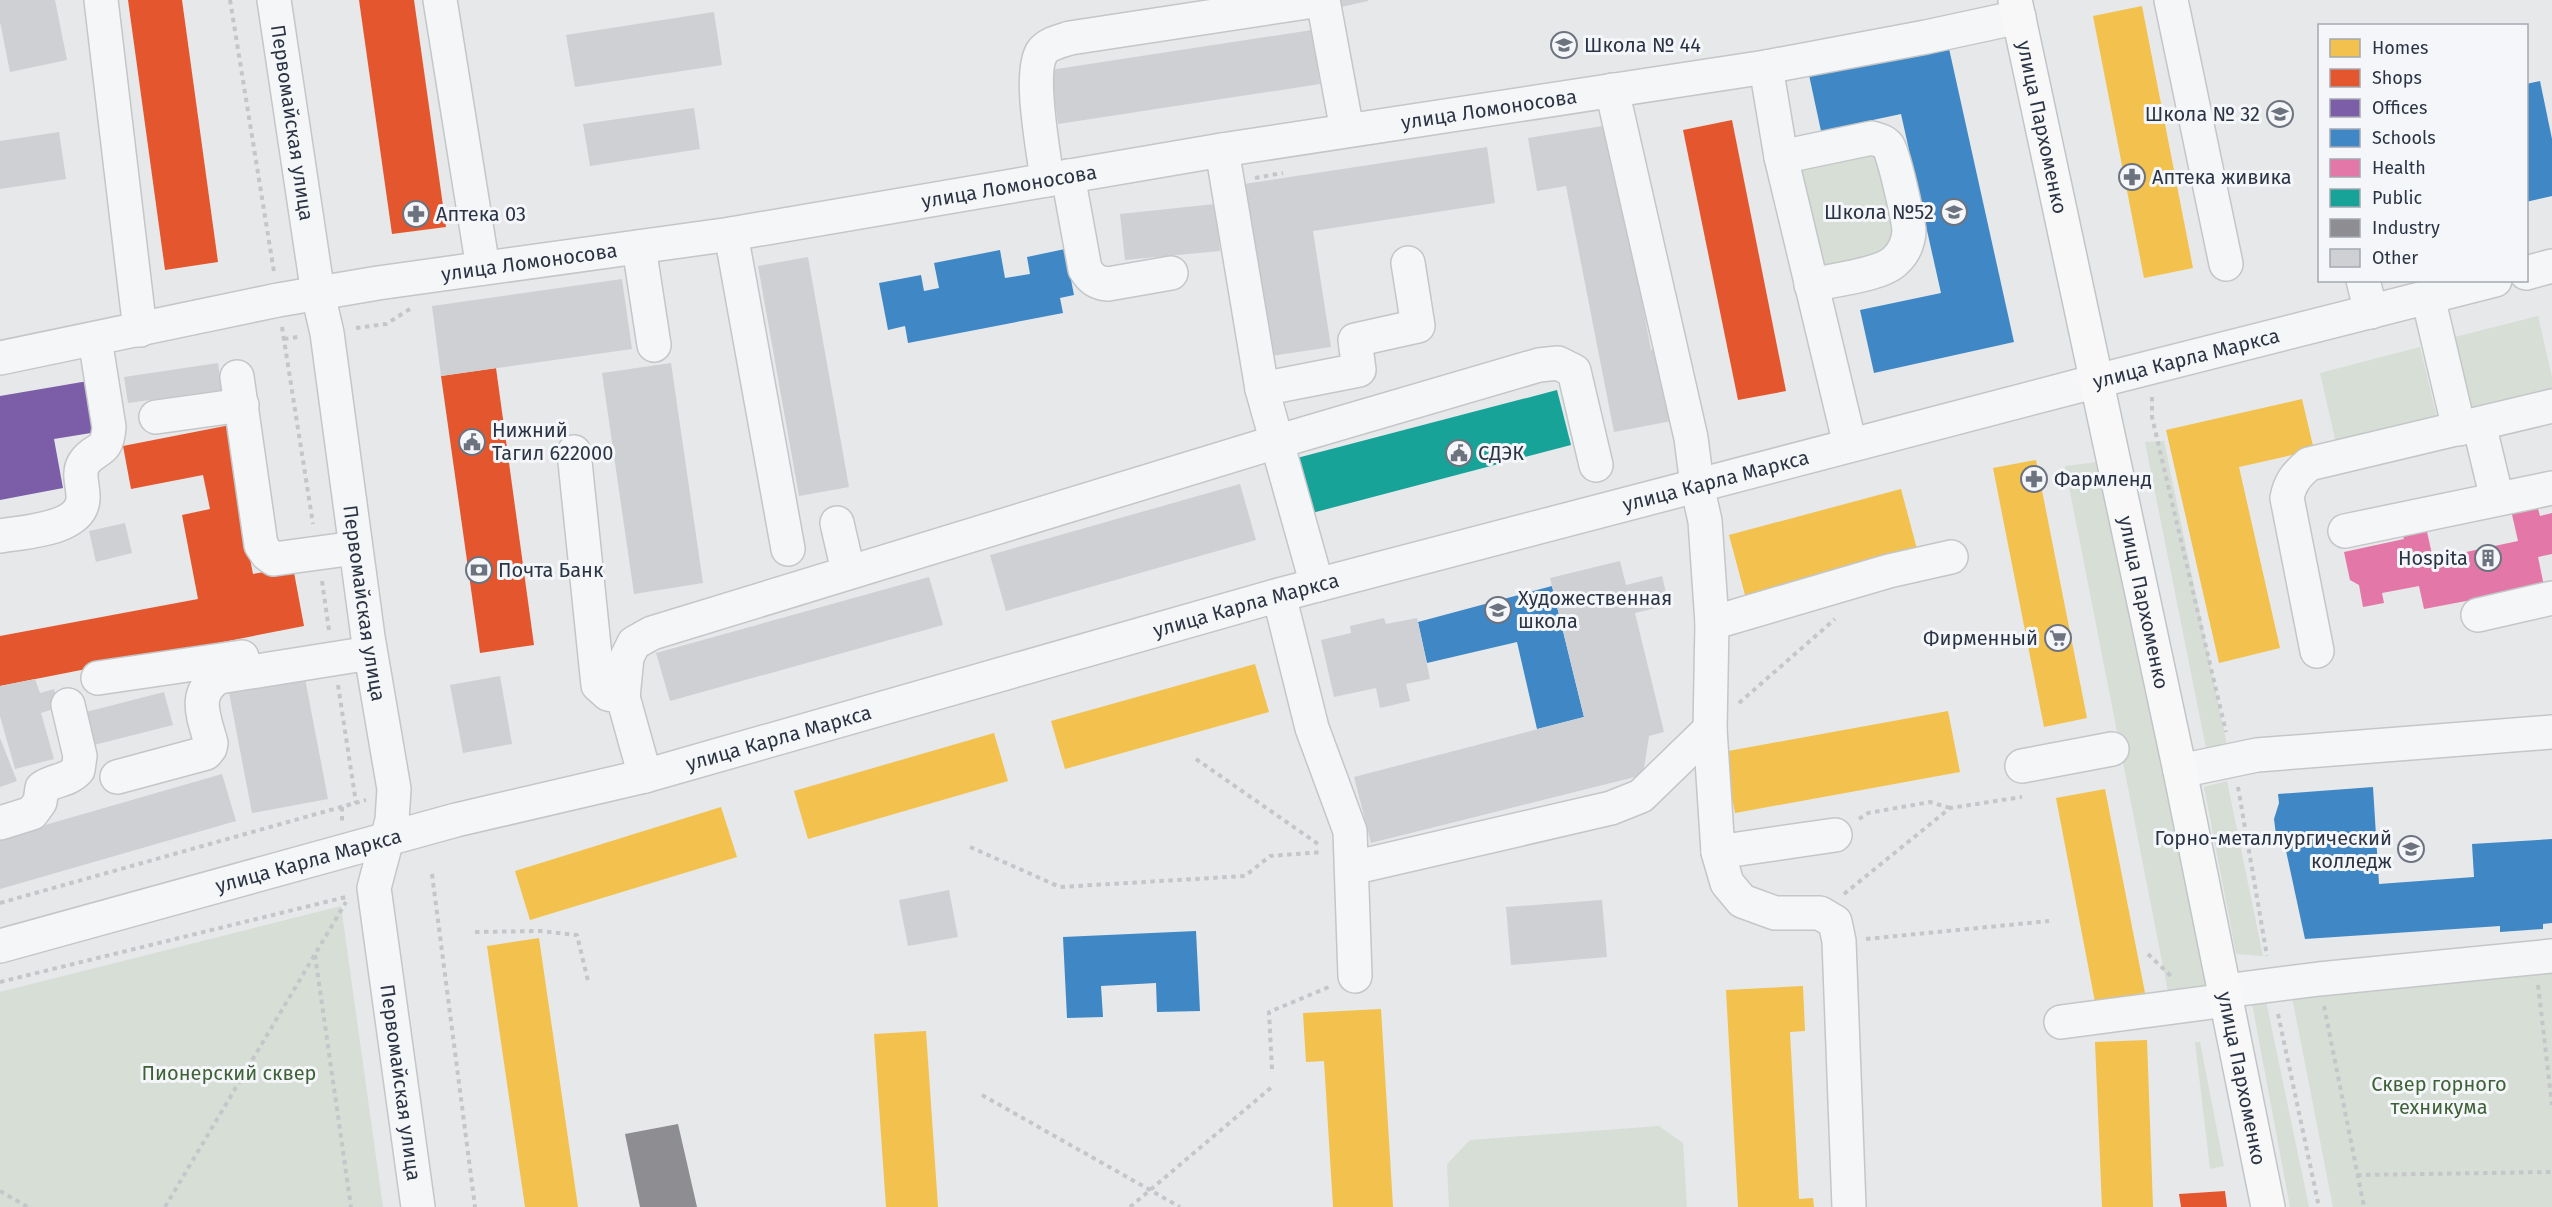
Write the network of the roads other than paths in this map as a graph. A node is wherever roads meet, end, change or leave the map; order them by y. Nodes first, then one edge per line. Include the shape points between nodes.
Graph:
1 (101, 0) edge
2 (274, 0) edge
3 (440, 0) edge
4 (1322, 0) edge
5 (2171, 0) edge
6 (2017, 8) edge
7 (1766, 67) junction
8 (1612, 90) junction
9 (1347, 130) junction
10 (1222, 150) junction
11 (1781, 157) junction
12 (1058, 178) junction
13 (731, 234) junction
14 (639, 247) junction
15 (1408, 263) dead end
16 (2226, 264) dead end
17 (2552, 266) edge
18 (483, 268) junction
19 (2528, 272) edge
20 (1171, 273) dead end
21 (2364, 282) edge
22 (2487, 282) edge
23 (1811, 285) junction
24 (318, 294) junction
25 (2428, 297) junction
26 (2371, 312) junction
27 (140, 330) junction
28 (94, 339) junction
29 (654, 345) dead end
30 (0, 358) edge
31 (2097, 381) junction
32 (1262, 389) junction
33 (2552, 406) edge
34 (156, 417) dead end
35 (2469, 426) junction
36 (1275, 442) junction
37 (1850, 445) junction
38 (574, 452) dead end
39 (1596, 465) dead end
40 (1697, 485) junction
41 (2552, 488) edge
42 (2497, 500) junction
43 (837, 523) dead end
44 (2345, 531) dead end
45 (0, 536) edge
46 (355, 548) junction
47 (788, 549) dead end
48 (1951, 556) dead end
49 (848, 571) junction
50 (1317, 585) junction
51 (1279, 595) junction
52 (2552, 598) edge
53 (2478, 615) dead end
54 (1712, 623) junction
55 (369, 645) junction
56 (333, 651) junction
57 (2317, 651) dead end
58 (98, 678) dead end
59 (623, 697) junction
60 (68, 705) dead end
61 (1710, 729) junction
62 (2552, 732) edge
63 (2112, 749) dead end
64 (2180, 771) junction
65 (645, 776) junction
66 (117, 777) dead end
67 (2024, 781) road end
68 (0, 823) edge
69 (1835, 835) road end
70 (386, 840) junction
71 (1718, 852) junction
72 (1352, 868) junction
73 (0, 946) edge
74 (2543, 957) edge
75 (1355, 976) road end
76 (2226, 995) junction
77 (2061, 1022) dead end
78 (418, 1207) edge
79 (1849, 1207) edge
80 (2268, 1207) edge

1 - 27 street
2 - 24 street, Первомайская улица
3 - 18 street
4 - 9 street
4 - 12 street via 1070,38 1042,51 1035,73
5 - 16 street
6 - 7 street, улица Ломоносова
6 - 31 main road, улица Пархоменко
7 - 8 street, улица Ломоносова
7 - 11 street
8 - 9 street, улица Ломоносова
8 - 40 street via 1690,438
9 - 10 street, улица Ломоносова
10 - 12 street, улица Ломоносова
10 - 32 street
11 - 23 street
11 - 23 street via 1872,138 1882,141 1892,154 1909,229 1901,255 1876,270
12 - 13 street, улица Ломоносова
12 - 20 street via 1089,276 1108,284
13 - 14 street, улица Ломоносова
13 - 47 street
14 - 18 street, улица Ломоносова
14 - 29 street
15 - 32 street via 1418,326 1355,340 1359,370
17 - 19 street
18 - 24 street, улица Ломоносова
21 - 26 street
22 - 25 street, улица Карла Маркса
23 - 37 street
24 - 27 street, улица Ломоносова
24 - 46 street, Первомайская улица via 327,333
25 - 26 street, улица Карла Маркса
25 - 35 street
26 - 31 street, улица Карла Маркса
27 - 28 street, улица Ломоносова
28 - 30 street, улица Ломоносова
28 - 45 street via 109,427 108,441 82,468 84,501 62,525
31 - 37 street, улица Карла Маркса
31 - 64 main road, улица Пархоменко
32 - 36 street
33 - 35 street
34 - 46 street via 239,391 261,545 267,554 274,559
35 - 42 street
35 - 57 street via 2309,464 2292,482 2287,498
36 - 39 street via 1539,364 1558,363 1574,371
36 - 49 street
36 - 50 street
37 - 40 street, улица Карла Маркса
38 - 59 street via 598,685 608,694
40 - 50 street, улица Карла Маркса
40 - 54 street via 1705,521
41 - 42 street
42 - 44 street
43 - 49 street
46 - 55 street, Первомайская улица
48 - 54 street
49 - 59 street via 652,633 634,644 627,657
50 - 51 street, улица Карла Маркса
51 - 65 street, улица Карла Маркса
51 - 72 street via 1312,728 1350,831
52 - 53 street
54 - 61 street
55 - 56 street
55 - 70 street, Первомайская улица via 394,789
56 - 58 street
56 - 66 street via 219,677 206,687 201,700 211,742 206,753
59 - 65 street
60 - 68 street via 80,756 78,770 69,778 42,788 40,802 32,813
61 - 71 street
61 - 72 street via 1641,796 1611,808
62 - 64 street via 2257,755
63 - 67 street
64 - 76 main road, улица Пархоменко
65 - 70 street, улица Карла Маркса
69 - 71 street
70 - 73 street, улица Карла Маркса
70 - 78 street, Первомайская улица via 374,888
71 - 79 street via 1727,883 1742,901 1775,913 1820,913 1835,922 1839,942
72 - 75 street
74 - 76 street via 2319,979
76 - 77 street
76 - 80 main road, улица Пархоменко

